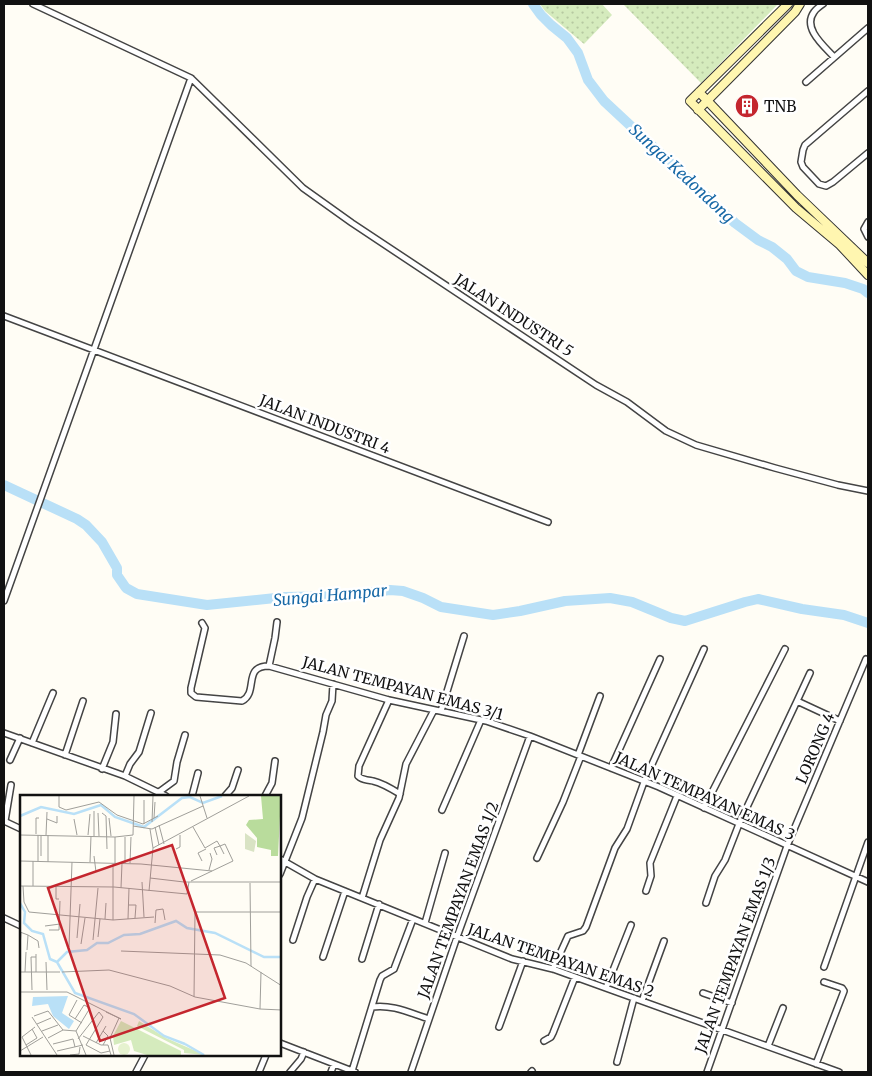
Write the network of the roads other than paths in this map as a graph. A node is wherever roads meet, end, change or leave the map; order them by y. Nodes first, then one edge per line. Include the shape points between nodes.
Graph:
1 (34, 4) edge
2 (788, 4) edge
3 (800, 4) edge
4 (823, 4) edge
5 (868, 28) edge
6 (834, 57) junction
7 (191, 78) junction
8 (806, 82) dead end
9 (868, 90) edge
10 (699, 92) junction
11 (707, 101) junction
12 (698, 110) junction
13 (868, 153) edge
14 (867, 223) edge
15 (868, 237) edge
16 (868, 263) edge
17 (868, 275) edge
18 (4, 316) edge
19 (92, 350) junction
20 (868, 490) edge
21 (548, 522) dead end
22 (4, 601) edge
23 (277, 622) dead end
24 (202, 623) dead end
25 (464, 636) dead end
26 (704, 649) dead end
27 (785, 649) dead end
28 (660, 659) dead end
29 (866, 659) dead end
30 (269, 666) junction
31 (810, 673) dead end
32 (333, 684) junction
33 (53, 693) dead end
34 (600, 696) dead end
35 (389, 700) junction
36 (798, 700) junction
37 (83, 701) dead end
38 (434, 710) junction
39 (441, 711) junction
40 (151, 713) dead end
41 (116, 714) dead end
42 (481, 720) junction
43 (840, 721) junction
44 (4, 733) edge
45 (185, 735) dead end
46 (530, 736) junction
47 (20, 738) junction
48 (32, 743) junction
49 (65, 755) junction
50 (580, 756) junction
51 (10, 760) dead end
52 (275, 761) dead end
53 (611, 768) junction
54 (102, 769) junction
55 (238, 770) dead end
56 (198, 773) dead end
57 (125, 776) junction
58 (644, 782) junction
59 (11, 785) dead end
60 (158, 792) junction
61 (400, 794) junction
62 (164, 795) edge
63 (192, 795) edge
64 (226, 795) edge
65 (266, 795) edge
66 (677, 796) junction
67 (704, 808) junction
68 (442, 810) dead end
69 (4, 821) edge
70 (739, 824) junction
71 (20, 829) edge
72 (868, 842) edge
73 (787, 846) junction
74 (444, 853) dead end
75 (537, 858) dead end
76 (282, 860) edge
77 (856, 877) junction
78 (315, 879) junction
79 (868, 882) edge
80 (345, 891) junction
81 (646, 891) dead end
82 (362, 898) junction
83 (706, 903) dead end
84 (379, 904) junction
85 (4, 918) edge
86 (413, 918) junction
87 (424, 923) junction
88 (631, 925) dead end
89 (20, 926) edge
90 (457, 937) junction
91 (293, 940) dead end
92 (664, 941) dead end
93 (323, 957) dead end
94 (362, 958) dead end
95 (523, 961) junction
96 (824, 967) dead end
97 (553, 969) junction
98 (575, 977) junction
99 (824, 982) dead end
100 (606, 988) junction
101 (703, 993) dead end
102 (634, 998) junction
103 (642, 1001) junction
104 (732, 1003) junction
105 (372, 1007) junction
106 (782, 1008) dead end
107 (429, 1019) junction
108 (499, 1027) dead end
109 (722, 1030) junction
110 (544, 1041) dead end
111 (281, 1043) edge
112 (768, 1046) junction
113 (304, 1052) junction
114 (144, 1056) edge
115 (266, 1056) edge
116 (618, 1062) dead end
117 (334, 1064) junction
118 (816, 1064) junction
119 (136, 1072) edge
120 (259, 1072) edge
121 (290, 1072) edge
122 (331, 1072) edge
123 (354, 1072) edge
124 (411, 1072) edge
125 (707, 1072) edge
126 (839, 1072) edge

1 - 7 street, JALAN INDUSTRI 5
2 - 10 street
3 - 11 street
4 - 6 street via 814,12 811,28
5 - 6 street
6 - 8 street
7 - 19 street
7 - 20 street, JALAN INDUSTRI 5 via 316,197 666,431 696,445 730,455 838,485
9 - 13 street via 805,145 801,162 819,184 826,186
10 - 11 street
10 - 12 street via 690,101
11 - 12 street
11 - 16 street
12 - 17 street
14 - 15 street via 864,229
18 - 19 street, JALAN INDUSTRI 4
19 - 21 street, JALAN INDUSTRI 4
19 - 22 street
23 - 30 street
24 - 30 street via 206,628 191,688 193,695 242,701 249,694 255,670
25 - 39 street
26 - 58 street
27 - 67 street
28 - 53 street
29 - 43 street, LORONG 4
30 - 32 street, JALAN TEMPAYAN EMAS 3/1
31 - 36 street
32 - 35 street, JALAN TEMPAYAN EMAS 3/1
32 - 76 street via 332,701 302,818
33 - 48 street
34 - 50 street
35 - 38 street, JALAN TEMPAYAN EMAS 3/1
35 - 61 street via 359,766 358,776
36 - 43 street
36 - 70 street
37 - 49 street
38 - 39 street, JALAN TEMPAYAN EMAS 3/1
38 - 61 street via 406,764
39 - 42 street, JALAN TEMPAYAN EMAS 3/1
40 - 57 street via 139,752
41 - 54 street via 113,742
42 - 46 street, JALAN TEMPAYAN EMAS 3/1
42 - 68 street
43 - 73 street, LORONG 4
44 - 47 street
45 - 60 street via 174,782
46 - 50 street, JALAN TEMPAYAN EMAS 3
46 - 90 street, JALAN TEMPAYAN EMAS 1/2
47 - 48 street
47 - 51 street
48 - 49 street
49 - 54 street
50 - 53 street, JALAN TEMPAYAN EMAS 3
50 - 75 street
52 - 65 street via 272,783
53 - 58 street, JALAN TEMPAYAN EMAS 3
54 - 57 street
55 - 64 street
56 - 63 street
57 - 60 street
58 - 66 street, JALAN TEMPAYAN EMAS 3
58 - 97 street via 586,927 568,936
59 - 69 street
60 - 62 street
61 - 82 street via 380,840
66 - 67 street, JALAN TEMPAYAN EMAS 3
66 - 81 street via 650,863 651,876
67 - 70 street, JALAN TEMPAYAN EMAS 3
69 - 71 street
70 - 73 street, JALAN TEMPAYAN EMAS 3
70 - 83 street
72 - 77 street
73 - 77 street, JALAN TEMPAYAN EMAS 3
73 - 104 street, JALAN TEMPAYAN EMAS 1/3
74 - 87 street
76 - 78 street, JALAN TEMPAYAN EMAS 2
77 - 79 street, JALAN TEMPAYAN EMAS 3
77 - 96 street
78 - 80 street, JALAN TEMPAYAN EMAS 2
78 - 91 street
80 - 82 street, JALAN TEMPAYAN EMAS 2
80 - 93 street
82 - 84 street, JALAN TEMPAYAN EMAS 2
84 - 86 street, JALAN TEMPAYAN EMAS 2
84 - 94 street
85 - 89 street
86 - 87 street, JALAN TEMPAYAN EMAS 2
86 - 105 street via 394,969 381,978
87 - 90 street, JALAN TEMPAYAN EMAS 2
88 - 100 street
90 - 95 street, JALAN TEMPAYAN EMAS 2
90 - 107 street, JALAN TEMPAYAN EMAS 1/2
92 - 103 street
95 - 97 street, JALAN TEMPAYAN EMAS 2
95 - 108 street
97 - 98 street, JALAN TEMPAYAN EMAS 2
98 - 100 street, JALAN TEMPAYAN EMAS 2
98 - 110 street via 553,1033
99 - 118 street via 844,991
100 - 102 street, JALAN TEMPAYAN EMAS 2
101 - 104 street
102 - 103 street, JALAN TEMPAYAN EMAS 2
102 - 116 street
103 - 109 street, JALAN TEMPAYAN EMAS 2
104 - 109 street, JALAN TEMPAYAN EMAS 1/3
105 - 107 street via 384,1005
105 - 123 street
106 - 112 street
107 - 124 street, JALAN TEMPAYAN EMAS 1/2
109 - 112 street, JALAN TEMPAYAN EMAS 2
109 - 125 street, JALAN TEMPAYAN EMAS 1/3
111 - 113 street
112 - 118 street, JALAN TEMPAYAN EMAS 2
113 - 117 street
113 - 121 street
114 - 119 street
115 - 120 street
117 - 122 street
117 - 123 street
118 - 126 street, JALAN TEMPAYAN EMAS 2

